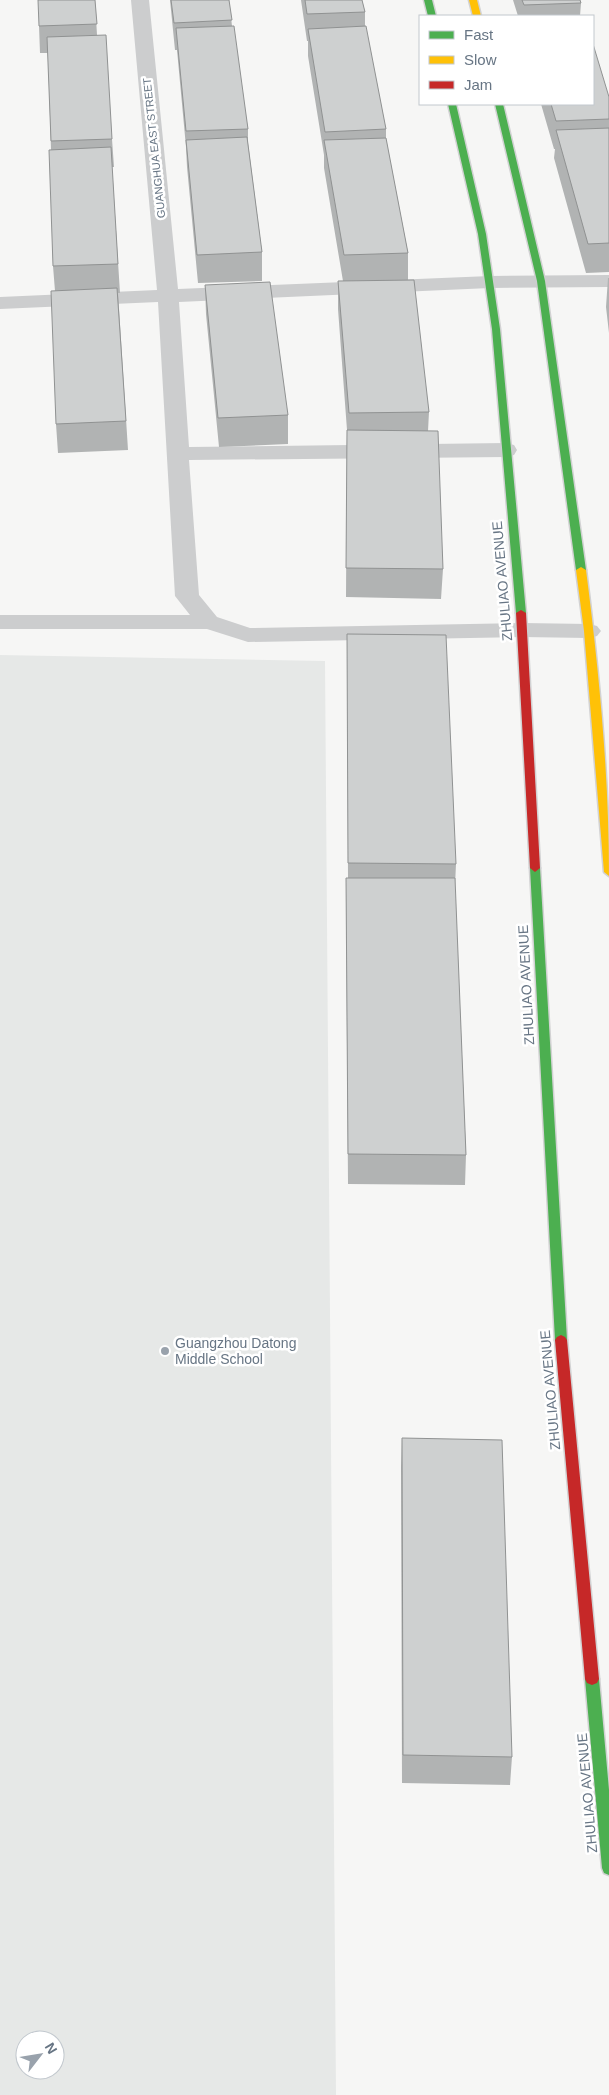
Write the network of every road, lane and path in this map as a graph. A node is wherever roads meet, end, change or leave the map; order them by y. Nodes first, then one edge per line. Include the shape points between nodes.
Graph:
1 (140, 0) edge
2 (428, 0) edge
3 (473, 0) edge
4 (432, 15) edge
5 (477, 15) edge
6 (452, 105) edge
7 (499, 105) edge
8 (541, 281) junction
9 (609, 281) edge
10 (490, 282) junction
11 (168, 297) junction
12 (0, 303) edge
13 (506, 450) junction
14 (178, 454) junction
15 (0, 622) edge
16 (209, 622) junction
17 (522, 630) junction
18 (589, 631) junction
19 (609, 872) edge
20 (609, 1868) edge

1 - 11 street, GUANGHUA EAST STREET
2 - 4 main road
3 - 5 main road
6 - 10 main road, ZHULIAO AVENUE
7 - 8 main road
8 - 9 street
8 - 10 street
8 - 18 main road
10 - 11 street
10 - 13 main road, ZHULIAO AVENUE
11 - 12 street
11 - 14 street, GUANGHUA EAST STREET
13 - 14 street
13 - 17 main road, ZHULIAO AVENUE
14 - 16 street, GUANGHUA EAST STREET via 187,596
15 - 16 street
16 - 17 street via 248,635
17 - 18 street
17 - 20 main road, ZHULIAO AVENUE via 558,1306
18 - 19 main road

